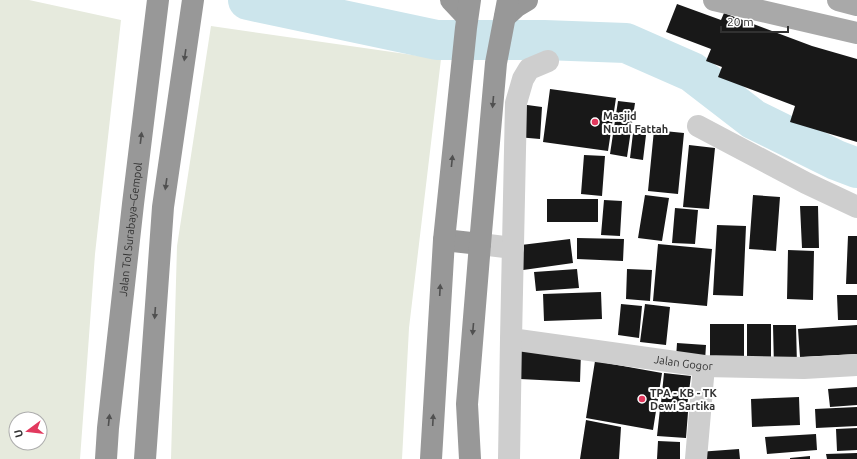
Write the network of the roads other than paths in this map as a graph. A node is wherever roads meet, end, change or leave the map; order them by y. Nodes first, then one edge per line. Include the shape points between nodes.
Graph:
1 (451, 0) edge
2 (527, 0) edge
3 (714, 0) edge
4 (838, 0) edge
5 (157, 5) edge
6 (857, 5) edge
7 (191, 8) edge
8 (468, 15) edge
9 (506, 15) edge
10 (857, 33) edge
11 (548, 62) dead end
12 (698, 126) dead end
13 (857, 207) edge
14 (444, 240) junction
15 (480, 244) junction
16 (513, 248) junction
17 (510, 339) junction
18 (857, 365) edge
19 (704, 366) junction
20 (106, 459) edge
21 (145, 459) edge
22 (431, 459) edge
23 (470, 459) edge
24 (509, 459) edge
25 (696, 459) edge

1 - 8 highway
2 - 9 highway
3 - 10 main road
4 - 6 main road
20 -> 5 highway, Jalan Tol Surabaya–Gempol
7 -> 21 highway via 163,207
14 -> 8 highway
9 -> 15 highway via 496,63
11 - 16 street via 529,69 523,79 516,103
12 - 13 street
14 - 15 highway
22 -> 14 highway
15 - 16 street
15 -> 23 highway via 466,404
16 - 17 street
17 - 19 street, Jalan Gogor
17 - 24 street
18 - 19 street, Jalan Gogor via 804,368
19 - 25 street

